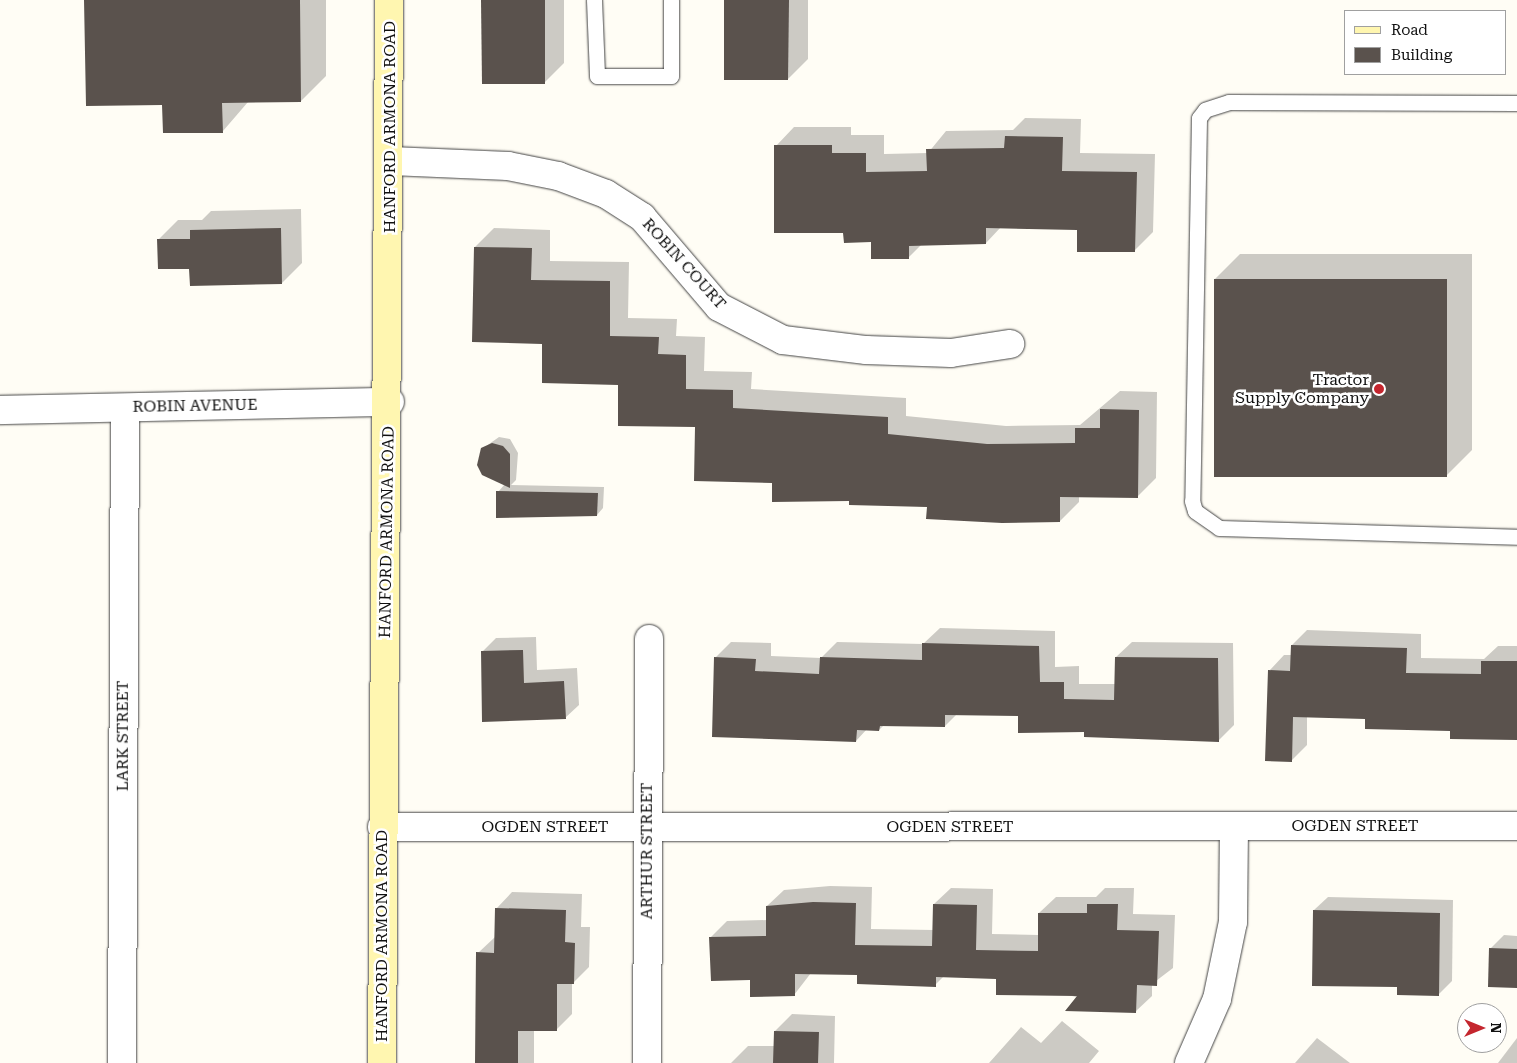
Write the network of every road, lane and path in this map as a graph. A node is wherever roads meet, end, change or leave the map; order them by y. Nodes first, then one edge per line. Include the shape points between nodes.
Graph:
1 (389, 0) edge
2 (594, 0) edge
3 (671, 0) edge
4 (1517, 103) edge
5 (391, 161) junction
6 (1010, 344) dead end
7 (390, 402) junction
8 (125, 408) junction
9 (0, 410) edge
10 (1517, 536) edge
11 (649, 639) dead end
12 (1234, 826) junction
13 (1517, 826) edge
14 (382, 827) junction
15 (646, 827) junction
16 (122, 1063) edge
17 (382, 1063) edge
18 (647, 1063) edge
19 (1189, 1063) edge

1 - 5 main road, HANFORD ARMONA ROAD
2 - 3 lane via 597,76 671,76
4 - 10 lane via 1229,102 1205,110 1199,118 1192,501 1195,511 1219,528
5 - 6 street, ROBIN COURT via 508,166 558,176 606,194 642,217 720,307 783,340 828,347 951,353
5 - 7 main road, HANFORD ARMONA ROAD
7 - 8 street, ROBIN AVENUE
7 - 14 main road, HANFORD ARMONA ROAD
8 - 9 street, ROBIN AVENUE
8 - 16 street, LARK STREET
11 - 15 street, ARTHUR STREET
12 - 13 street, OGDEN STREET
12 - 15 street, OGDEN STREET
12 - 19 street via 1233,922 1217,999
14 - 15 street, OGDEN STREET
14 - 17 main road, HANFORD ARMONA ROAD
15 - 18 street, ARTHUR STREET

